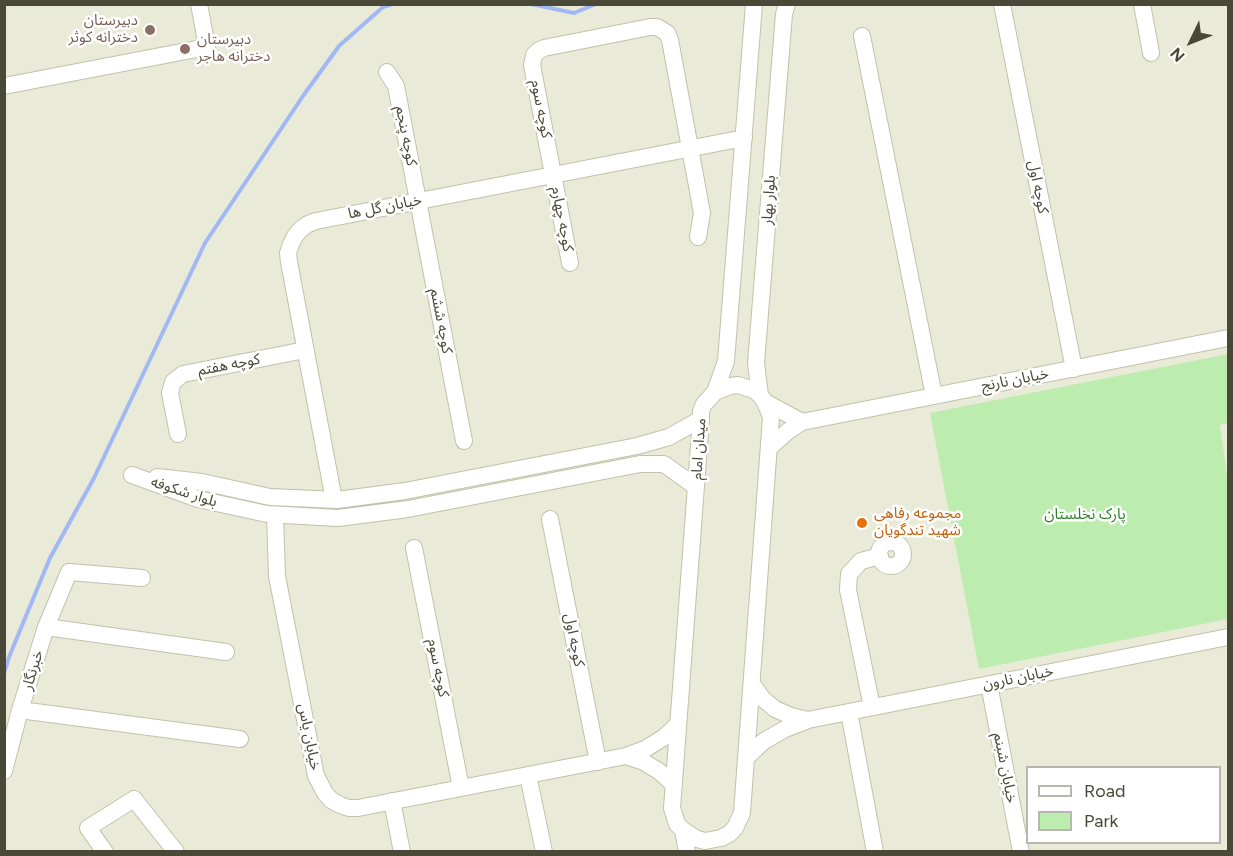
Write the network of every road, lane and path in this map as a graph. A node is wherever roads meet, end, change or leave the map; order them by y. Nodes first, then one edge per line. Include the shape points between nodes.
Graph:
1 (199, 4) edge
2 (754, 4) edge
3 (787, 4) edge
4 (1002, 4) edge
5 (1142, 4) edge
6 (862, 36) dead end
7 (1151, 53) dead end
8 (387, 72) dead end
9 (4, 86) edge
10 (744, 138) junction
11 (690, 148) junction
12 (554, 175) junction
13 (418, 201) junction
14 (698, 237) dead end
15 (570, 263) dead end
16 (1228, 338) edge
17 (305, 350) junction
18 (1074, 369) junction
19 (715, 392) junction
20 (934, 396) junction
21 (763, 398) junction
22 (701, 419) junction
23 (802, 422) junction
24 (178, 434) dead end
25 (464, 441) dead end
26 (769, 448) junction
27 (696, 487) junction
28 (334, 500) junction
29 (275, 515) junction
30 (550, 519) dead end
31 (414, 548) dead end
32 (880, 556) dead end
33 (142, 578) dead end
34 (46, 627) junction
35 (1228, 637) edge
36 (226, 652) dead end
37 (752, 684) junction
38 (989, 684) junction
39 (872, 707) junction
40 (20, 710) junction
41 (849, 712) junction
42 (808, 720) junction
43 (678, 724) junction
44 (240, 739) dead end
45 (626, 756) junction
46 (746, 758) junction
47 (598, 762) junction
48 (4, 771) edge
49 (530, 780) junction
50 (674, 786) junction
51 (461, 788) junction
52 (392, 801) junction
53 (682, 830) junction
54 (729, 834) junction
55 (105, 852) edge
56 (176, 852) edge
57 (402, 852) edge
58 (543, 852) edge
59 (687, 852) edge
60 (722, 852) edge
61 (875, 852) edge
62 (1021, 852) edge

1 - 9 street via 207,47
2 - 10 street, بلوار بهار
3 - 21 street, بلوار بهار via 756,363
4 - 18 street, کوچه اول
5 - 7 street
6 - 20 street
8 - 13 street, کوچه پنجم via 396,86
10 - 11 street, خیابان گل ها
10 - 19 street, بلوار بهار via 726,361
11 - 12 street, خیابان گل ها
11 - 12 street, کوچه سوم via 670,40 664,30 650,27 543,48 532,58 532,64
11 - 14 street via 702,213
12 - 13 street, خیابان گل ها
12 - 15 street, کوچه چهارم
13 - 17 street, خیابان گل ها via 316,221 295,236 288,253
13 - 25 street, کوچه ششم
16 - 18 street, خیابان نارنج
17 - 24 street, کوچه هفتم via 183,374 173,382 170,393
17 - 28 street, خیابان گل ها
18 - 20 street, خیابان نارنج
19 - 21 street via 738,386 754,390
19 - 22 street, میدان امام via 704,404
20 - 23 street, خیابان نارنج
21 - 23 street
21 - 26 street via 771,417
22 - 27 street, میدان امام
22 - 28 street, بلوار شکوفه via 669,437 637,446 405,491
23 - 26 street
26 - 37 street
27 - 29 street, بلوار شکوفه via 664,464 640,464 408,509 338,518
27 - 43 street, میدان امام
28 - 29 street, بلوار شکوفه via 270,497 202,482 132,475 198,499
29 - 52 street, خیابان یاس via 277,576 320,785 332,800 349,808
30 - 47 street, کوچه اول
31 - 51 street, کوچه سوم
32 - 39 street via 861,561 849,574 848,590
33 - 34 street, خبرنگار via 69,572
34 - 36 street
34 - 40 street, خبرنگار
35 - 38 street, خیابان نارون
37 - 42 street via 775,709
37 - 46 street
38 - 39 street, خیابان نارون
38 - 62 street, خیابان شبنم
39 - 41 street, خیابان نارون
40 - 44 street
40 - 48 street, خبرنگار
41 - 42 street, خیابان نارون
41 - 61 street
42 - 46 street, خیابان نارون via 764,741
43 - 45 street, خیابان یاس via 663,738
43 - 50 street, میدان امام
45 - 47 street, خیابان یاس
45 - 50 street via 644,762
46 - 54 street via 742,813
47 - 49 street, خیابان یاس
49 - 51 street, خیابان یاس
49 - 58 street
50 - 53 street, میدان امام via 672,808
51 - 52 street, خیابان یاس
52 - 57 street
53 - 54 street via 705,841
53 - 59 street
54 - 60 street
55 - 56 street via 88,828 135,799

